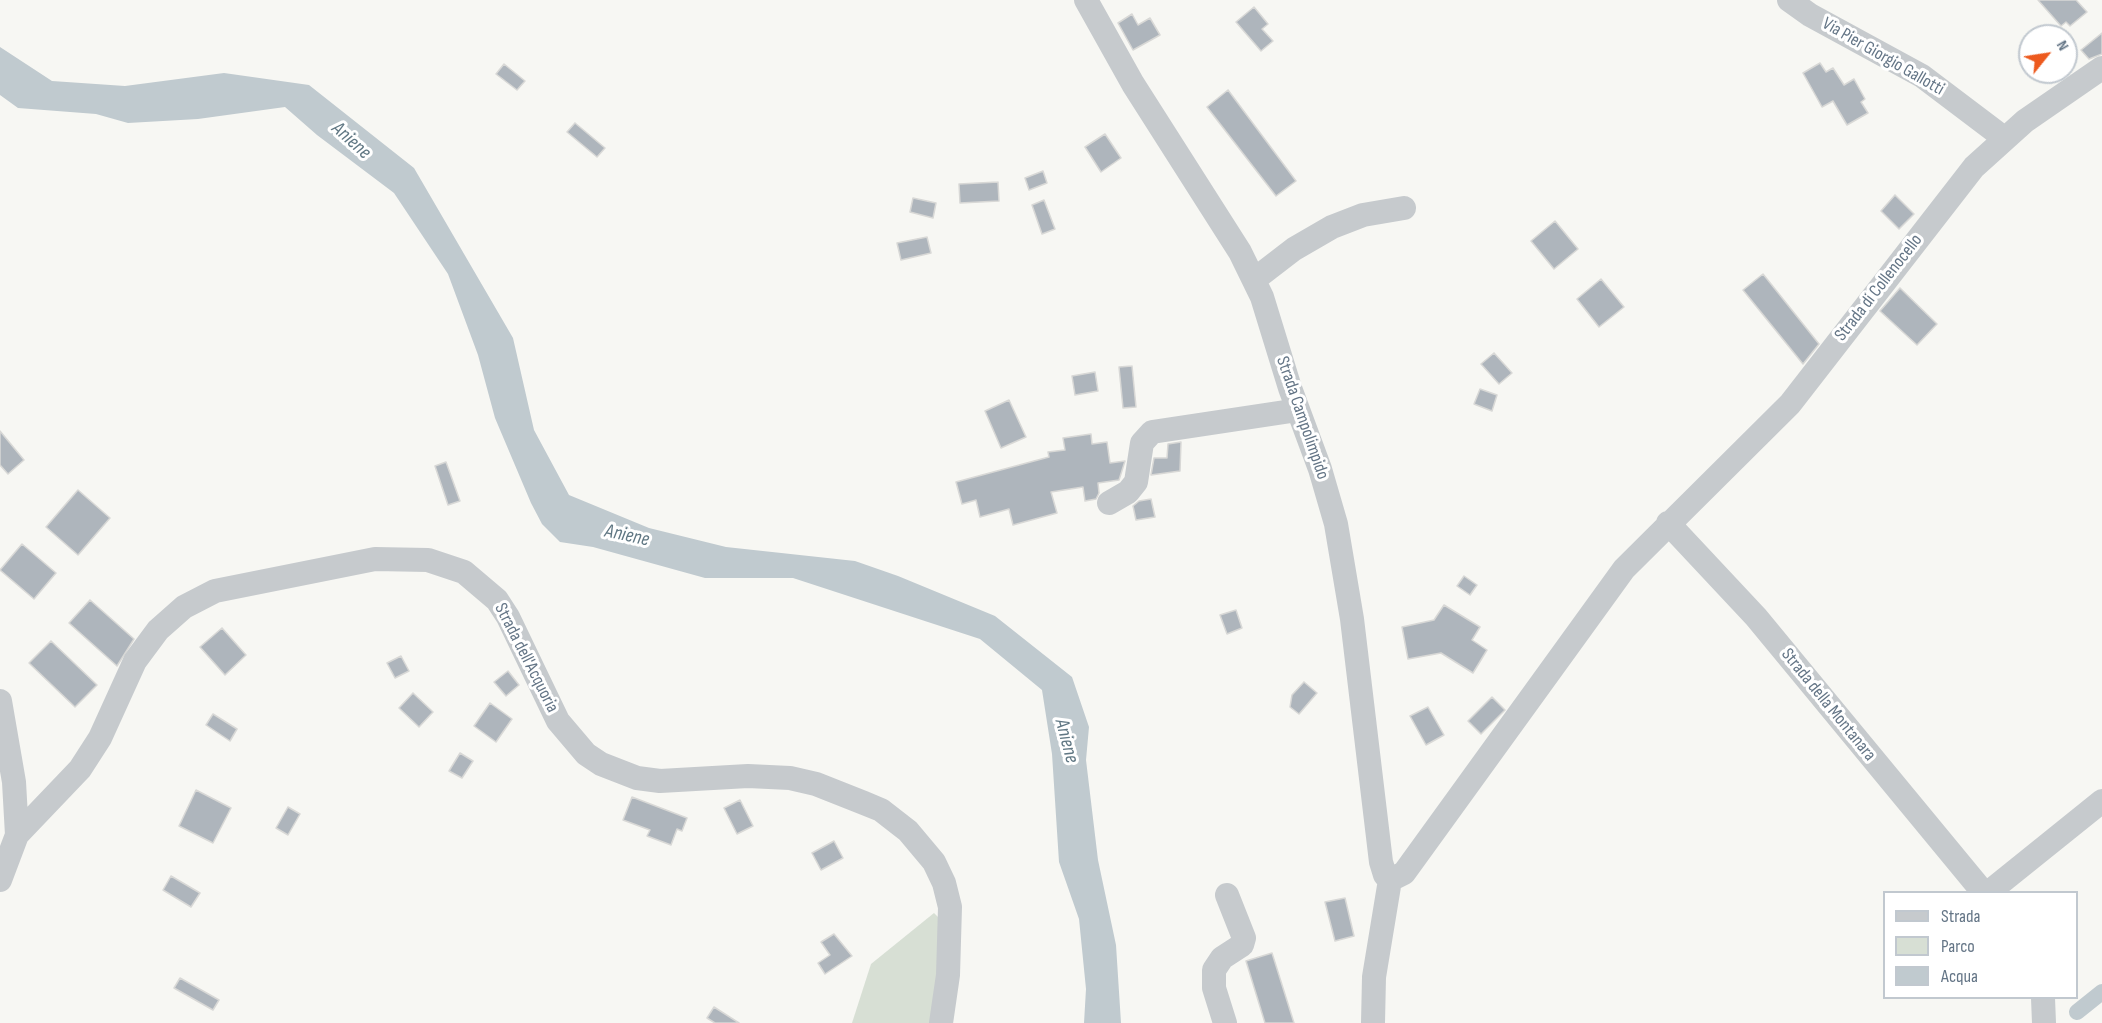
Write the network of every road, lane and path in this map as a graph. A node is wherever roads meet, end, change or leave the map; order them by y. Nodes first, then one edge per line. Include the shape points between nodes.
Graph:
1 (1086, 0) edge
2 (1789, 0) edge
3 (2102, 68) edge
4 (2004, 138) junction
5 (1404, 208) dead end
6 (1255, 279) junction
7 (1298, 410) junction
8 (1109, 503) dead end
9 (1668, 523) junction
10 (0, 701) edge
11 (2102, 801) edge
12 (17, 835) junction
13 (0, 880) edge
14 (1390, 880) junction
15 (1982, 891) edge
16 (1990, 891) edge
17 (1227, 895) dead end
18 (941, 1023) edge
19 (1225, 1023) edge
20 (1373, 1023) edge

1 - 6 street, Strada Campolimpido via 1132,84
2 - 4 street, Via Pier Giorgio Gallotti via 1922,76
3 - 4 street, Strada di Collenocello
4 - 9 street, Strada di Collenocello via 1953,191 1790,404
5 - 6 street via 1363,214 1332,227 1294,249
6 - 7 street, Strada Campolimpido
7 - 8 street via 1152,432 1142,443 1136,482
7 - 14 street, Strada Campolimpido via 1326,487 1340,543 1381,862
9 - 14 street, Strada di Collenocello via 1613,582 1404,873
9 - 15 street, Strada della Montanara via 1756,617
10 - 12 street via 14,782
11 - 16 street
12 - 13 street, Strada dell'Acquoria
12 - 18 street, Strada dell'Acquoria via 62,791 92,753 129,670 146,644 194,600 226,589 375,559 428,560 470,575 496,600 508,617 554,715 597,762 637,778 660,781 790,778 881,810 908,831 934,862 950,907 948,975
14 - 20 street via 1374,978
17 - 19 street via 1244,938 1242,945 1222,958 1214,970 1214,988

